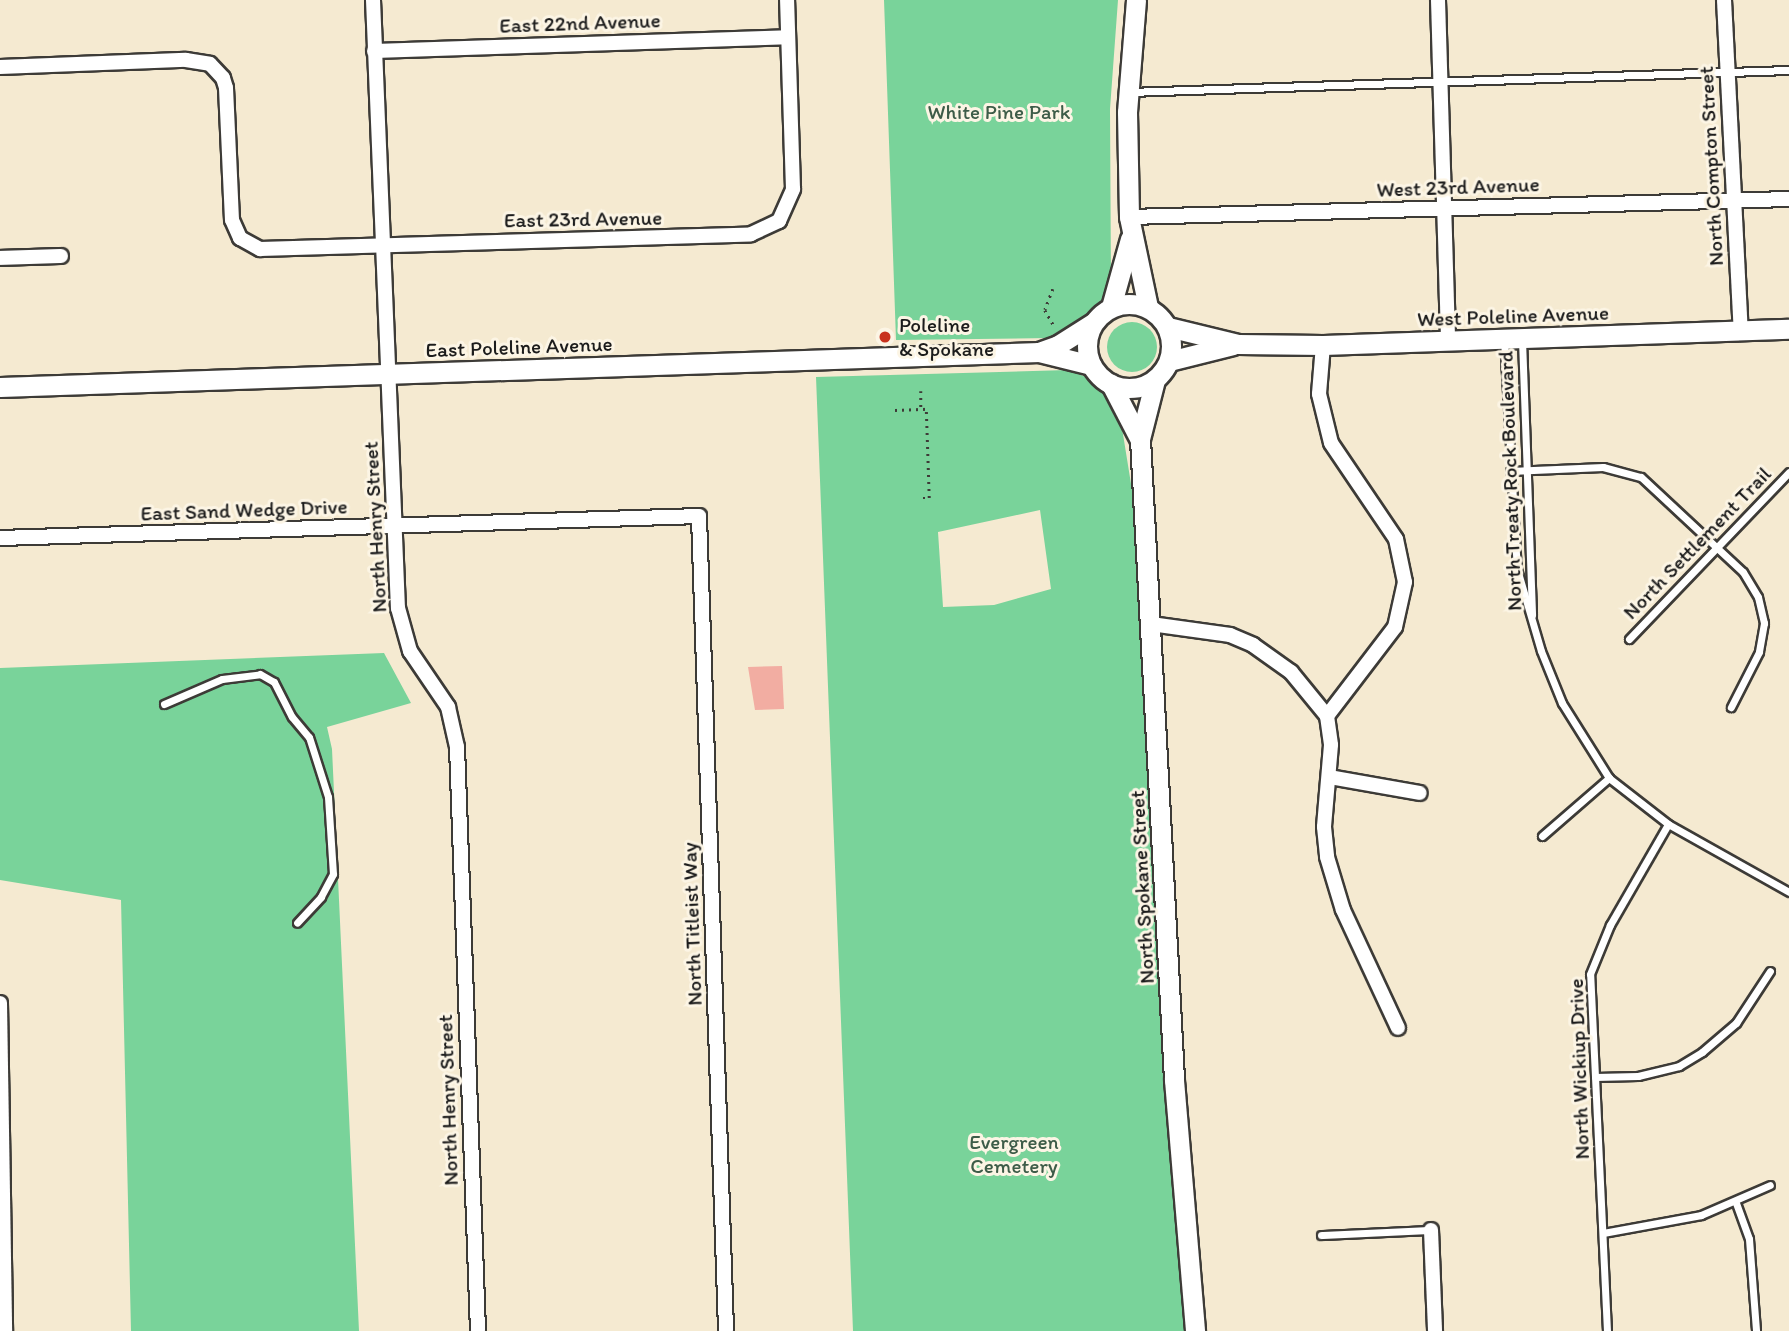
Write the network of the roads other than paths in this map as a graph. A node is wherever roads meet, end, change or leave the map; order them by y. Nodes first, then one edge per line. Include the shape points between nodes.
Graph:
1 (373, 0) edge
2 (787, 0) edge
3 (1136, 0) edge
4 (1438, 0) edge
5 (1724, 0) edge
6 (788, 37) junction
7 (374, 51) junction
8 (0, 67) edge
9 (1789, 70) edge
10 (1727, 72) junction
11 (1441, 83) junction
12 (1129, 92) junction
13 (1789, 198) edge
14 (1735, 200) junction
15 (1445, 209) junction
16 (1129, 217) junction
17 (1130, 239) junction
18 (384, 244) junction
19 (61, 256) dead end
20 (0, 258) edge
21 (1111, 307) junction
22 (1148, 307) junction
23 (1093, 323) junction
24 (1168, 327) junction
25 (1789, 329) edge
26 (1741, 330) junction
27 (1513, 338) junction
28 (1448, 341) junction
29 (1238, 344) junction
30 (1323, 345) junction
31 (1039, 352) junction
32 (1169, 361) junction
33 (1091, 365) junction
34 (390, 374) junction
35 (1155, 380) junction
36 (1111, 384) junction
37 (0, 387) edge
38 (1140, 439) junction
39 (1510, 471) junction
40 (1529, 471) junction
41 (1789, 472) edge
42 (699, 516) joint
43 (394, 526) junction
44 (0, 538) edge
45 (1716, 548) junction
46 (1532, 622) junction
47 (1151, 624) junction
48 (1629, 639) dead end
49 (164, 705) dead end
50 (1731, 707) dead end
51 (1327, 716) junction
52 (1330, 777) junction
53 (1609, 778) junction
54 (1420, 793) dead end
55 (1668, 824) junction
56 (1542, 836) dead end
57 (1789, 892) edge
58 (297, 923) dead end
59 (1770, 971) dead end
60 (1, 1003) edge
61 (1398, 1028) dead end
62 (1595, 1077) junction
63 (1770, 1185) dead end
64 (1736, 1203) junction
65 (1431, 1230) joint
66 (1603, 1233) junction
67 (1321, 1235) dead end
68 (5, 1331) edge
69 (478, 1331) edge
70 (726, 1331) edge
71 (1195, 1331) edge
72 (1435, 1331) edge
73 (1607, 1331) edge
74 (1756, 1331) edge

1 - 7 street, North Henry Street
2 - 6 street
3 - 12 main road
4 - 11 street
5 - 10 street, North Compton Street
6 - 7 street, East 22nd Avenue
6 - 18 street, East 23rd Avenue via 793,175 791,198 779,221 751,234 714,237
7 - 18 street, North Henry Street
8 - 18 street, East 23rd Avenue via 210,64 226,88 232,220 240,238 260,249
9 - 10 lane
10 - 11 lane
10 - 14 street, North Compton Street
11 - 12 lane
11 - 15 street
12 - 16 main road
13 - 14 street, West 23rd Avenue
14 - 15 street, West 23rd Avenue
14 - 26 street, North Compton Street
15 - 16 street, West 23rd Avenue
15 - 28 street
16 - 17 main road
17 - 21 main road
17 - 22 main road
18 - 34 street, North Henry Street
19 - 20 street
21 - 22 main road via 1130,303
21 - 23 main road
22 - 24 main road
23 - 31 main road, East Poleline Avenue
23 - 33 main road via 1088,336
24 - 29 main road, West Poleline Avenue
24 - 32 main road
25 - 26 main road, West Poleline Avenue
26 - 27 main road, West Poleline Avenue
27 - 28 main road, West Poleline Avenue
27 - 39 lane, North Treaty Rock Boulevard
27 - 40 lane, North Treaty Rock Boulevard
28 - 30 main road, West Poleline Avenue
29 - 30 main road, West Poleline Avenue
29 - 32 main road, West Poleline Avenue
30 - 51 street via 1319,394 1327,433 1396,539 1405,582 1395,627
31 - 33 main road, East Poleline Avenue
31 - 34 main road, East Poleline Avenue
32 - 35 main road
33 - 36 main road
34 - 37 main road, East Poleline Avenue
34 - 43 street, North Henry Street
35 - 36 main road via 1133,388
35 - 38 main road, North Spokane Street
36 - 38 main road, North Spokane Street
38 - 47 main road, North Spokane Street
39 - 40 lane
39 - 46 lane, North Treaty Rock Boulevard via 1517,569
40 - 45 lane via 1603,467 1641,477
40 - 46 lane, North Treaty Rock Boulevard
41 - 45 lane, North Settlement Trail
42 - 43 street, East Sand Wedge Drive
42 - 70 street, North Titleist Way
43 - 44 street, East Sand Wedge Drive
43 - 69 street, North Henry Street via 402,626 410,650 448,707 457,747
45 - 48 lane, North Settlement Trail
45 - 50 lane via 1743,572 1758,597 1764,623 1759,652
46 - 53 lane, North Treaty Rock Boulevard via 1557,693
47 - 51 street via 1230,635 1252,645 1291,672
47 - 71 main road, North Spokane Street via 1174,1080
49 - 58 lane via 222,678 260,674 274,682 292,717 309,737 328,797 333,874 321,897
51 - 52 street
52 - 54 street
52 - 61 street via 1324,827 1327,857 1343,910
53 - 55 lane, North Treaty Rock Boulevard
53 - 56 lane
55 - 57 lane, North Treaty Rock Boulevard
55 - 62 lane, North Wickiup Drive via 1609,925 1590,974
59 - 62 lane via 1736,1023 1679,1066 1638,1076
60 - 68 street
62 - 66 lane, North Wickiup Drive
63 - 64 lane
64 - 66 lane via 1701,1215
64 - 74 lane via 1749,1239
65 - 67 lane
65 - 72 street
66 - 73 lane, North Wickiup Drive

